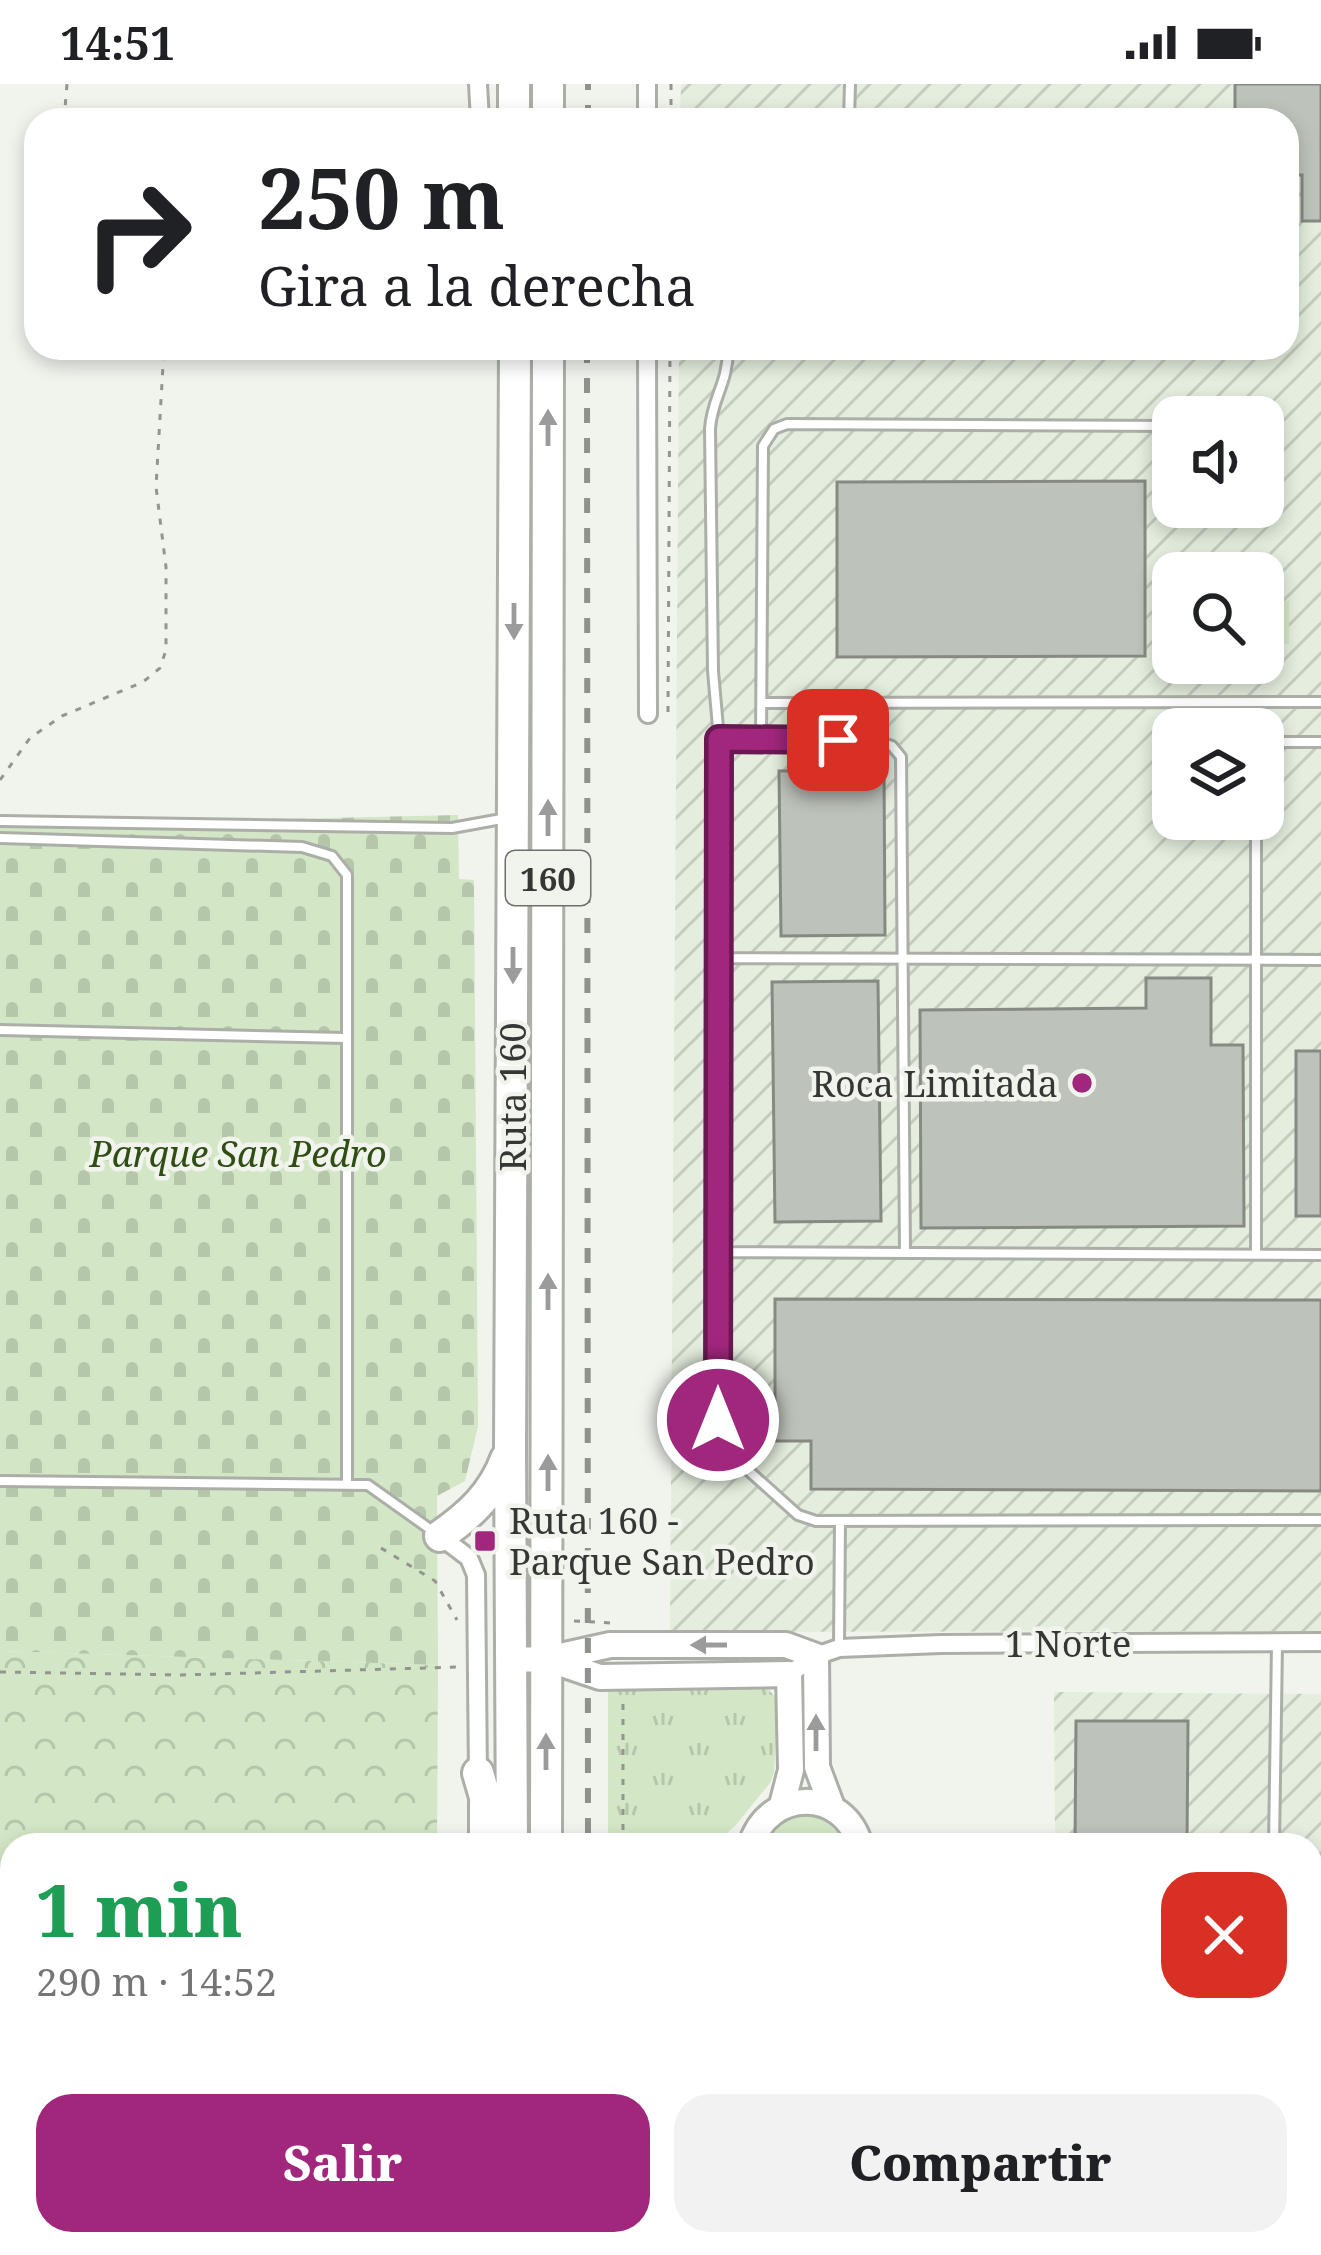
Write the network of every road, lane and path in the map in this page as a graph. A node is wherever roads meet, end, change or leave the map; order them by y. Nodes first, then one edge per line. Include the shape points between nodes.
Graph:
1 (163, 360) edge
2 (514, 360) edge
3 (548, 360) edge
4 (647, 360) edge
5 (670, 360) edge
6 (727, 360) edge
7 (1152, 426) edge
8 (1321, 702) edge
9 (764, 703) junction
10 (668, 712) dead end
11 (648, 714) dead end
12 (719, 739) junction
13 (761, 740) junction
14 (1284, 742) edge
15 (1321, 742) edge
16 (0, 780) edge
17 (514, 816) junction
18 (0, 821) edge
19 (0, 838) edge
20 (1256, 840) edge
21 (720, 958) junction
22 (905, 959) junction
23 (1256, 960) junction
24 (1321, 961) edge
25 (0, 1030) edge
26 (345, 1038) junction
27 (718, 1252) junction
28 (904, 1253) junction
29 (1256, 1254) junction
30 (1321, 1255) edge
31 (510, 1448) junction
32 (0, 1480) edge
33 (347, 1485) junction
34 (1321, 1520) edge
35 (840, 1521) junction
36 (440, 1536) junction
37 (381, 1548) dead end
38 (476, 1622) junction
39 (548, 1622) junction
40 (1276, 1642) junction
41 (1321, 1642) edge
42 (624, 1645) junction
43 (827, 1652) junction
44 (547, 1659) junction
45 (510, 1660) junction
46 (477, 1668) junction
47 (0, 1672) edge
48 (789, 1674) junction
49 (623, 1677) junction
50 (478, 1773) junction
51 (782, 1805) junction
52 (832, 1807) junction
53 (478, 1833) edge
54 (496, 1833) edge
55 (512, 1833) edge
56 (546, 1833) edge
57 (623, 1833) edge
58 (755, 1833) edge
59 (855, 1833) edge
60 (1274, 1833) edge

1 - 16 path via 160,668 30,738
2 -> 17 highway, Ruta 160 / 160
39 -> 3 highway, Ruta 160 / 160
4 - 11 street
5 - 10 path
6 - 12 lane via 710,429
7 - 9 lane via 774,429 764,446
8 - 9 lane
9 - 13 lane
12 - 13 lane
12 - 21 lane
13 - 22 lane via 876,741 898,752
14 - 15 lane
17 - 18 lane via 452,828
17 -> 31 highway, Ruta 160 / 160
19 - 26 lane via 302,847 332,856 347,875
20 - 23 lane
21 - 22 lane
21 - 27 lane
22 - 23 lane
22 - 28 lane
23 - 24 lane
23 - 29 lane
25 - 26 lane
26 - 33 lane
27 - 28 lane
27 - 35 lane via 720,1439 798,1514
28 - 29 lane
29 - 30 lane
31 - 36 highway via 486,1497
31 - 45 highway, Ruta 160 / 160
32 - 33 lane
33 - 36 lane via 368,1485
34 - 35 lane
35 - 43 lane
36 - 38 street via 473,1566
37 - 38 path via 435,1581 458,1621
38 - 46 street
39 - 42 path via 624,1625
39 - 44 highway, Ruta 160 / 160
40 - 41 street, 1 Norte
40 - 43 street, 1 Norte
40 - 60 lane
43 -> 42 street, 1 Norte
42 - 44 street, 1 Norte
43 - 48 street
52 -> 43 street via 817,1767
44 - 45 street, 1 Norte
44 - 49 street, 1 Norte
56 -> 44 highway, Ruta 160 / 160
45 - 55 highway, Ruta 160 / 160
46 - 47 path
46 - 50 street
48 - 49 street, 1 Norte
48 - 51 street via 791,1770
49 - 57 path
50 - 53 street
50 - 54 highway
51 - 52 street via 808,1800
51 - 58 street
52 - 59 street

